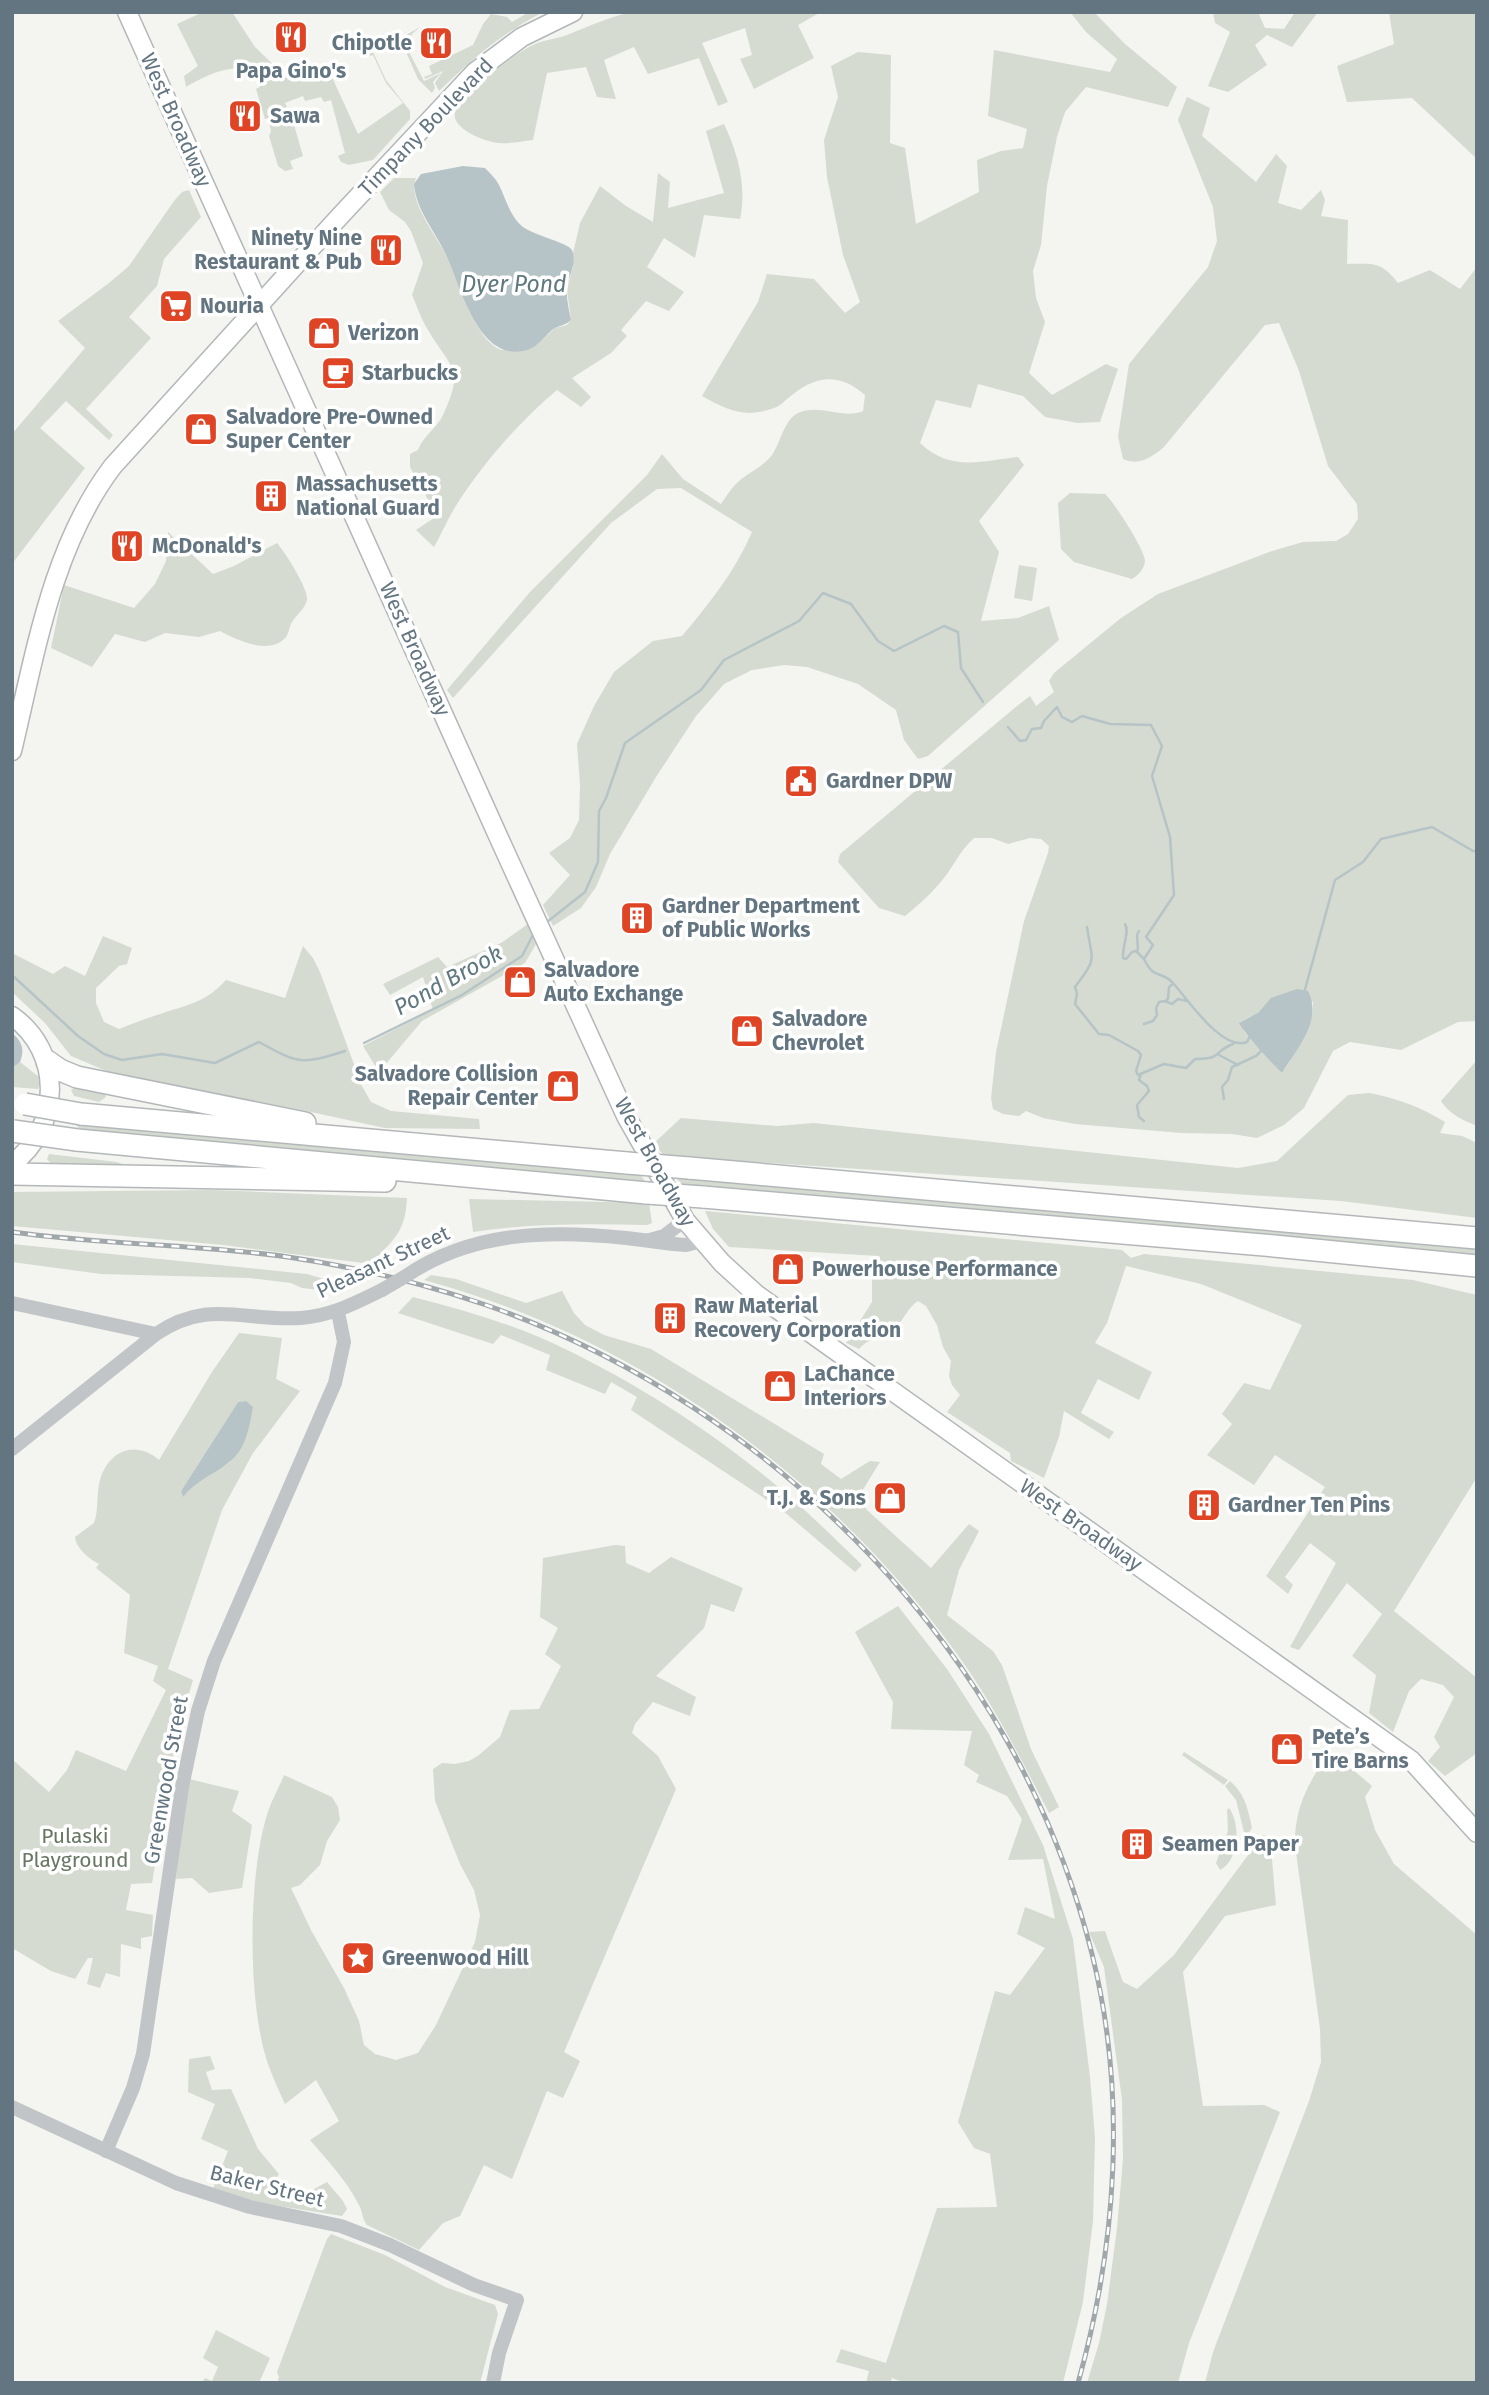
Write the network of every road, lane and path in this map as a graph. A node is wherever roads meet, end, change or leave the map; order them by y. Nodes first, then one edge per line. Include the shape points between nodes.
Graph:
1 (127, 12) edge
2 (573, 12) edge
3 (259, 305) junction
4 (12, 751) edge
5 (12, 1016) edge
6 (47, 1060) junction
7 (18, 1103) edge
8 (13, 1130) edge
9 (389, 1142) junction
10 (12, 1164) edge
11 (12, 1174) edge
12 (516, 1181) junction
13 (685, 1220) junction
14 (1477, 1238) edge
15 (648, 1240) junction
16 (702, 1241) junction
17 (1477, 1266) edge
18 (12, 1303) edge
19 (338, 1312) junction
20 (156, 1335) junction
21 (12, 1449) edge
22 (1477, 1833) edge
23 (12, 2107) edge
24 (106, 2151) junction
25 (493, 2383) edge

1 - 3 main road, West Broadway
2 - 3 main road, Timpany Boulevard via 516,41 475,72
3 - 4 main road via 108,472 80,521 53,586
3 - 13 main road, West Broadway via 626,1116
5 - 6 main road via 30,1033
6 - 9 highway via 77,1077
6 - 10 main road via 51,1087 46,1118 30,1147
7 - 9 highway, bridge via 81,1114
8 - 12 highway, bridge
9 - 14 highway, bridge
11 - 12 highway
12 - 17 highway, bridge
13 - 15 street
13 - 16 main road, West Broadway
15 - 16 street, Pleasant Street via 685,1245
15 - 19 street, Pleasant Street, bridge via 577,1234 499,1238 451,1251
16 - 22 main road, West Broadway via 756,1294 797,1325 1411,1760
18 - 20 street
19 - 20 street, Pleasant Street via 293,1318 206,1314 186,1318
19 - 24 street, Greenwood Street via 344,1342 335,1383 214,1661 198,1711 182,1787 143,2054
20 - 21 street, Pleasant Street
23 - 24 street, Baker Street
24 - 25 street, Baker Street via 197,2191 250,2207 331,2222 515,2300

